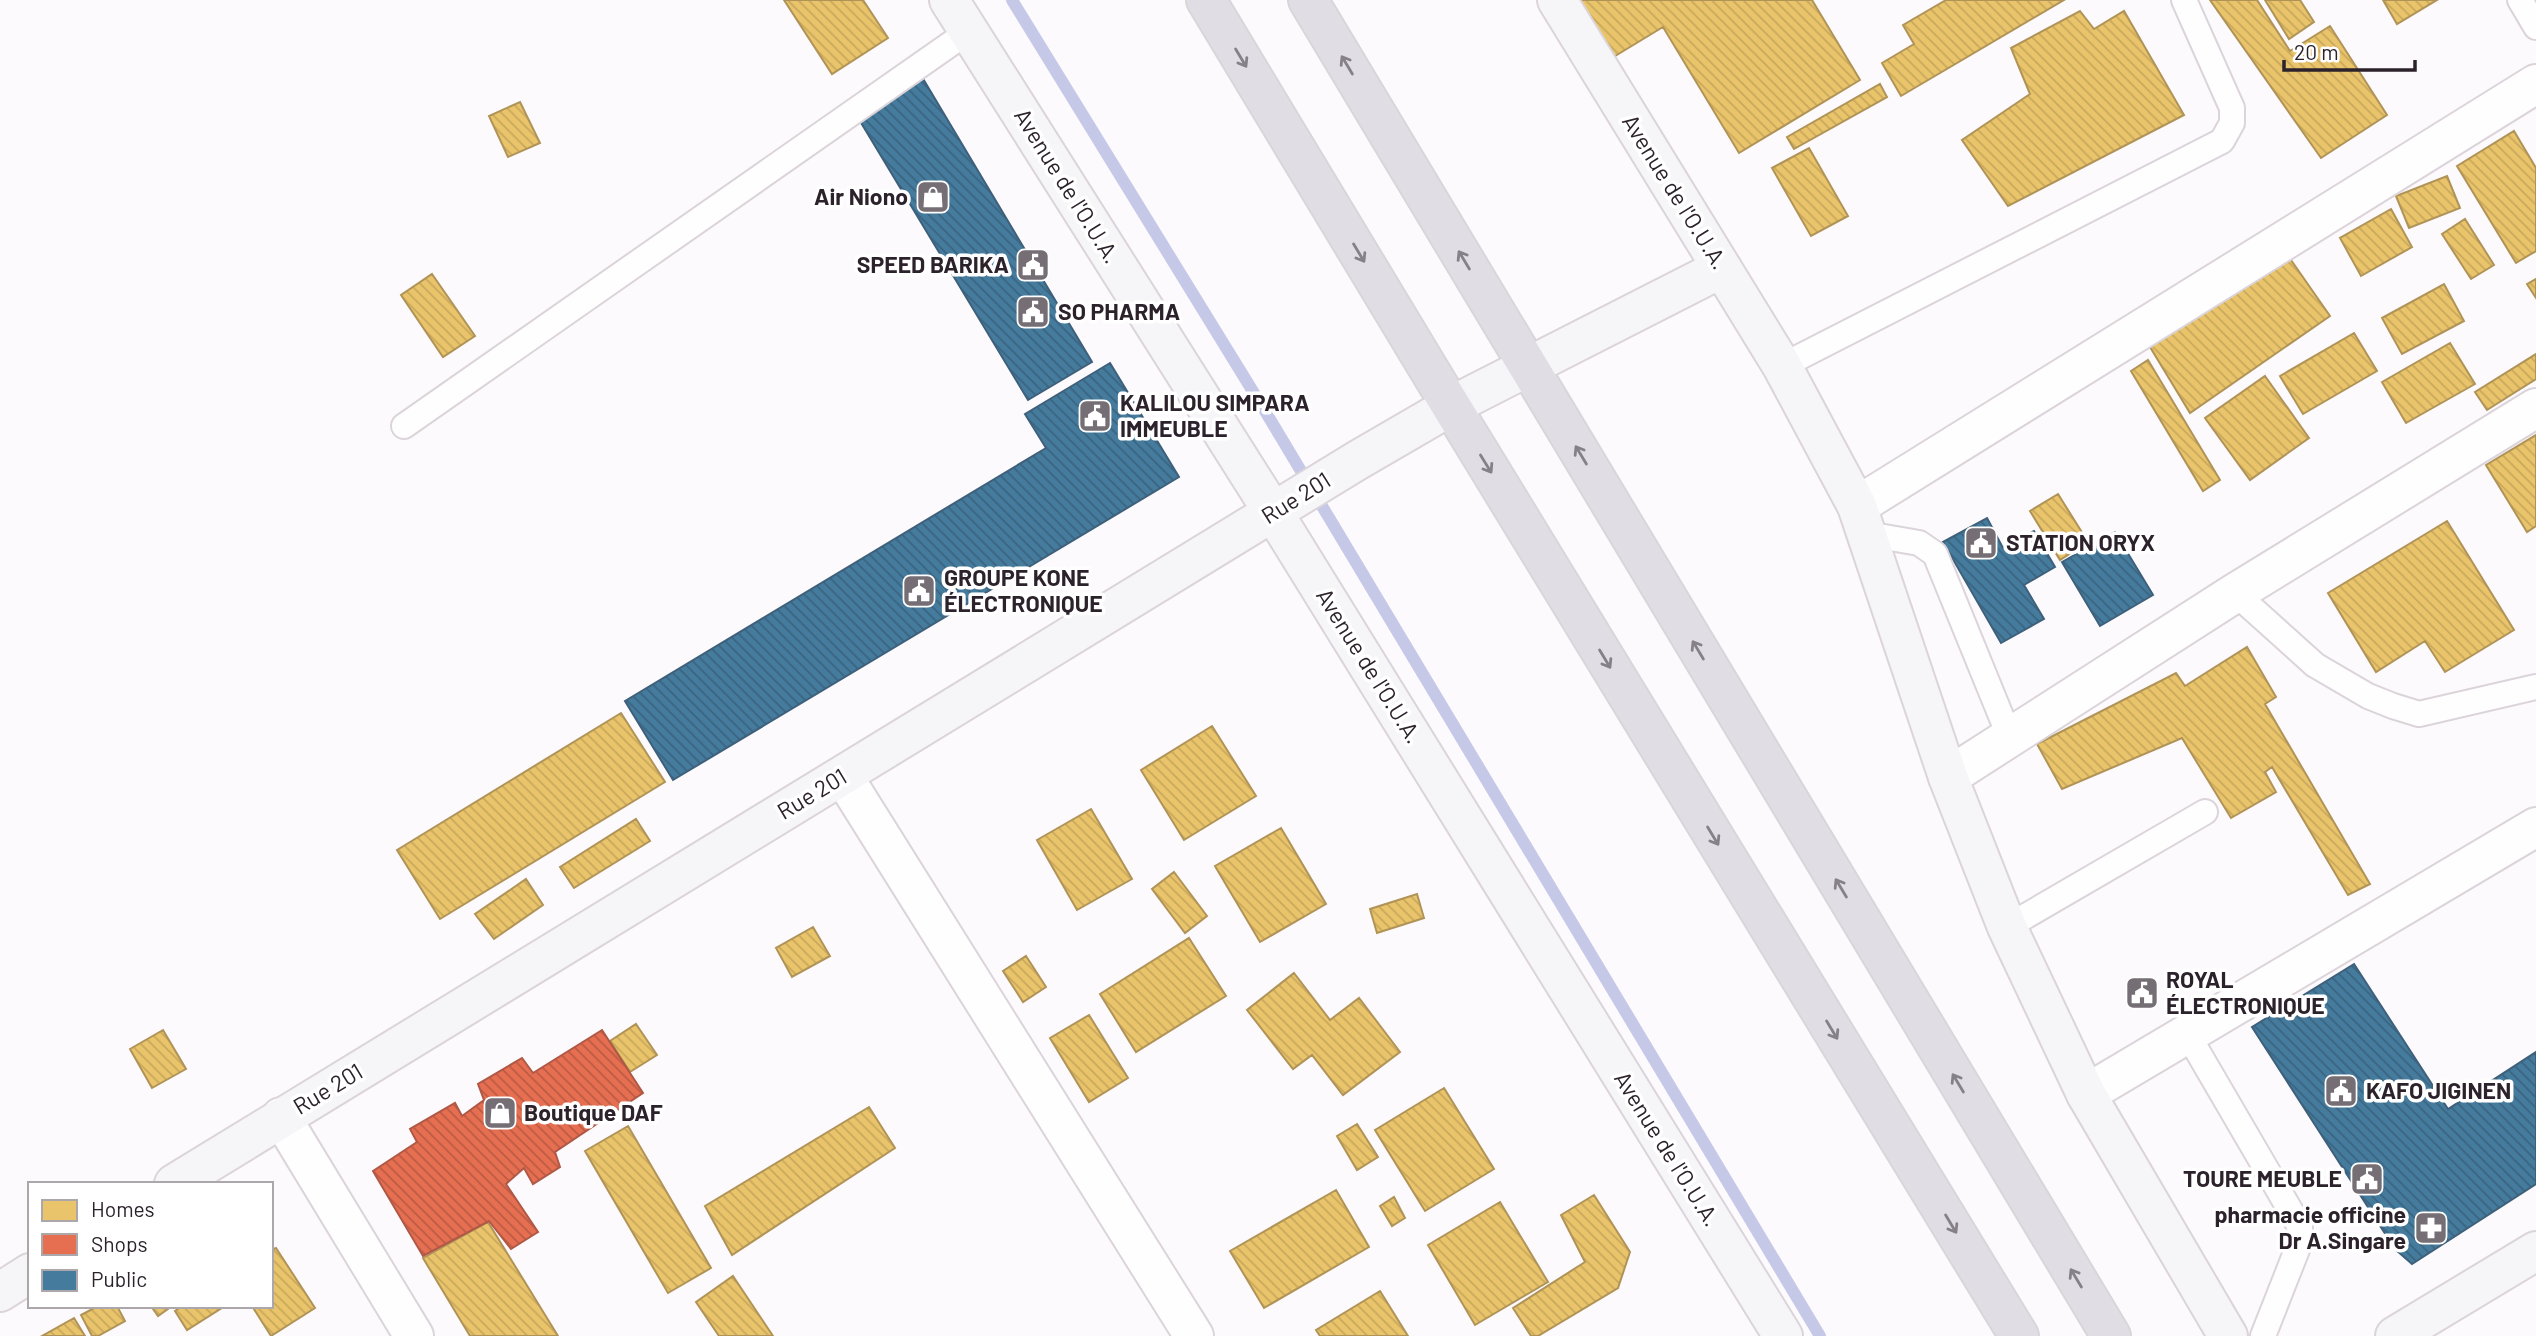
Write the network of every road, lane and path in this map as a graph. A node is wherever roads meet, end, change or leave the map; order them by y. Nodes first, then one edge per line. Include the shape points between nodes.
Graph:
1 (1206, 0) edge
2 (1308, 0) edge
3 (1557, 0) edge
4 (2183, 0) edge
5 (2520, 0) edge
6 (959, 16) edge
7 (2536, 27) edge
8 (2536, 83) edge
9 (1722, 268) junction
10 (1782, 366) junction
11 (1528, 367) junction
12 (1451, 406) junction
13 (2536, 408) edge
14 (404, 426) dead end
15 (1273, 512) junction
16 (1862, 520) junction
17 (2235, 593) junction
18 (2536, 687) edge
19 (2010, 737) junction
20 (843, 776) junction
21 (1948, 777) junction
22 (2205, 812) dead end
23 (2536, 827) edge
24 (2007, 927) junction
25 (2188, 1035) junction
26 (2086, 1094) junction
27 (281, 1117) junction
28 (177, 1182) edge
29 (2536, 1251) edge
30 (28, 1274) edge
31 (0, 1292) edge
32 (414, 1336) edge
33 (1194, 1336) edge
34 (1783, 1336) edge
35 (2019, 1336) edge
36 (2111, 1336) edge
37 (2228, 1336) edge
38 (2263, 1336) edge
39 (2396, 1336) edge

1 -> 12 highway
11 -> 2 highway
3 - 9 main road, Avenue de l'O.U.A.
4 - 10 lane via 2232,108 2232,123 2222,141
5 - 7 lane
6 - 14 lane
6 - 15 main road, Avenue de l'O.U.A.
8 - 16 street
9 - 10 main road, Avenue de l'O.U.A.
9 - 11 main road, Rue 201
10 - 16 main road, Avenue de l'O.U.A.
11 - 12 main road, Rue 201
36 -> 11 highway
12 - 15 main road, Rue 201
12 -> 35 highway
13 - 17 street
15 - 20 main road, Rue 201
15 - 34 main road, Avenue de l'O.U.A.
16 - 19 lane via 1935,554
16 - 21 main road, Avenue de l'O.U.A.
17 - 18 lane via 2315,664 2393,706 2419,714
17 - 19 street
19 - 21 street
20 - 27 main road, Rue 201
20 - 33 street
21 - 24 main road, Avenue de l'O.U.A.
22 - 24 lane
23 - 25 street
24 - 26 main road, Avenue de l'O.U.A.
25 - 26 street
25 - 38 lane via 2300,1227 2300,1242
26 - 37 main road, Avenue de l'O.U.A.
27 - 28 main road, Rue 201
27 - 32 street
29 - 39 main road
30 - 31 main road

